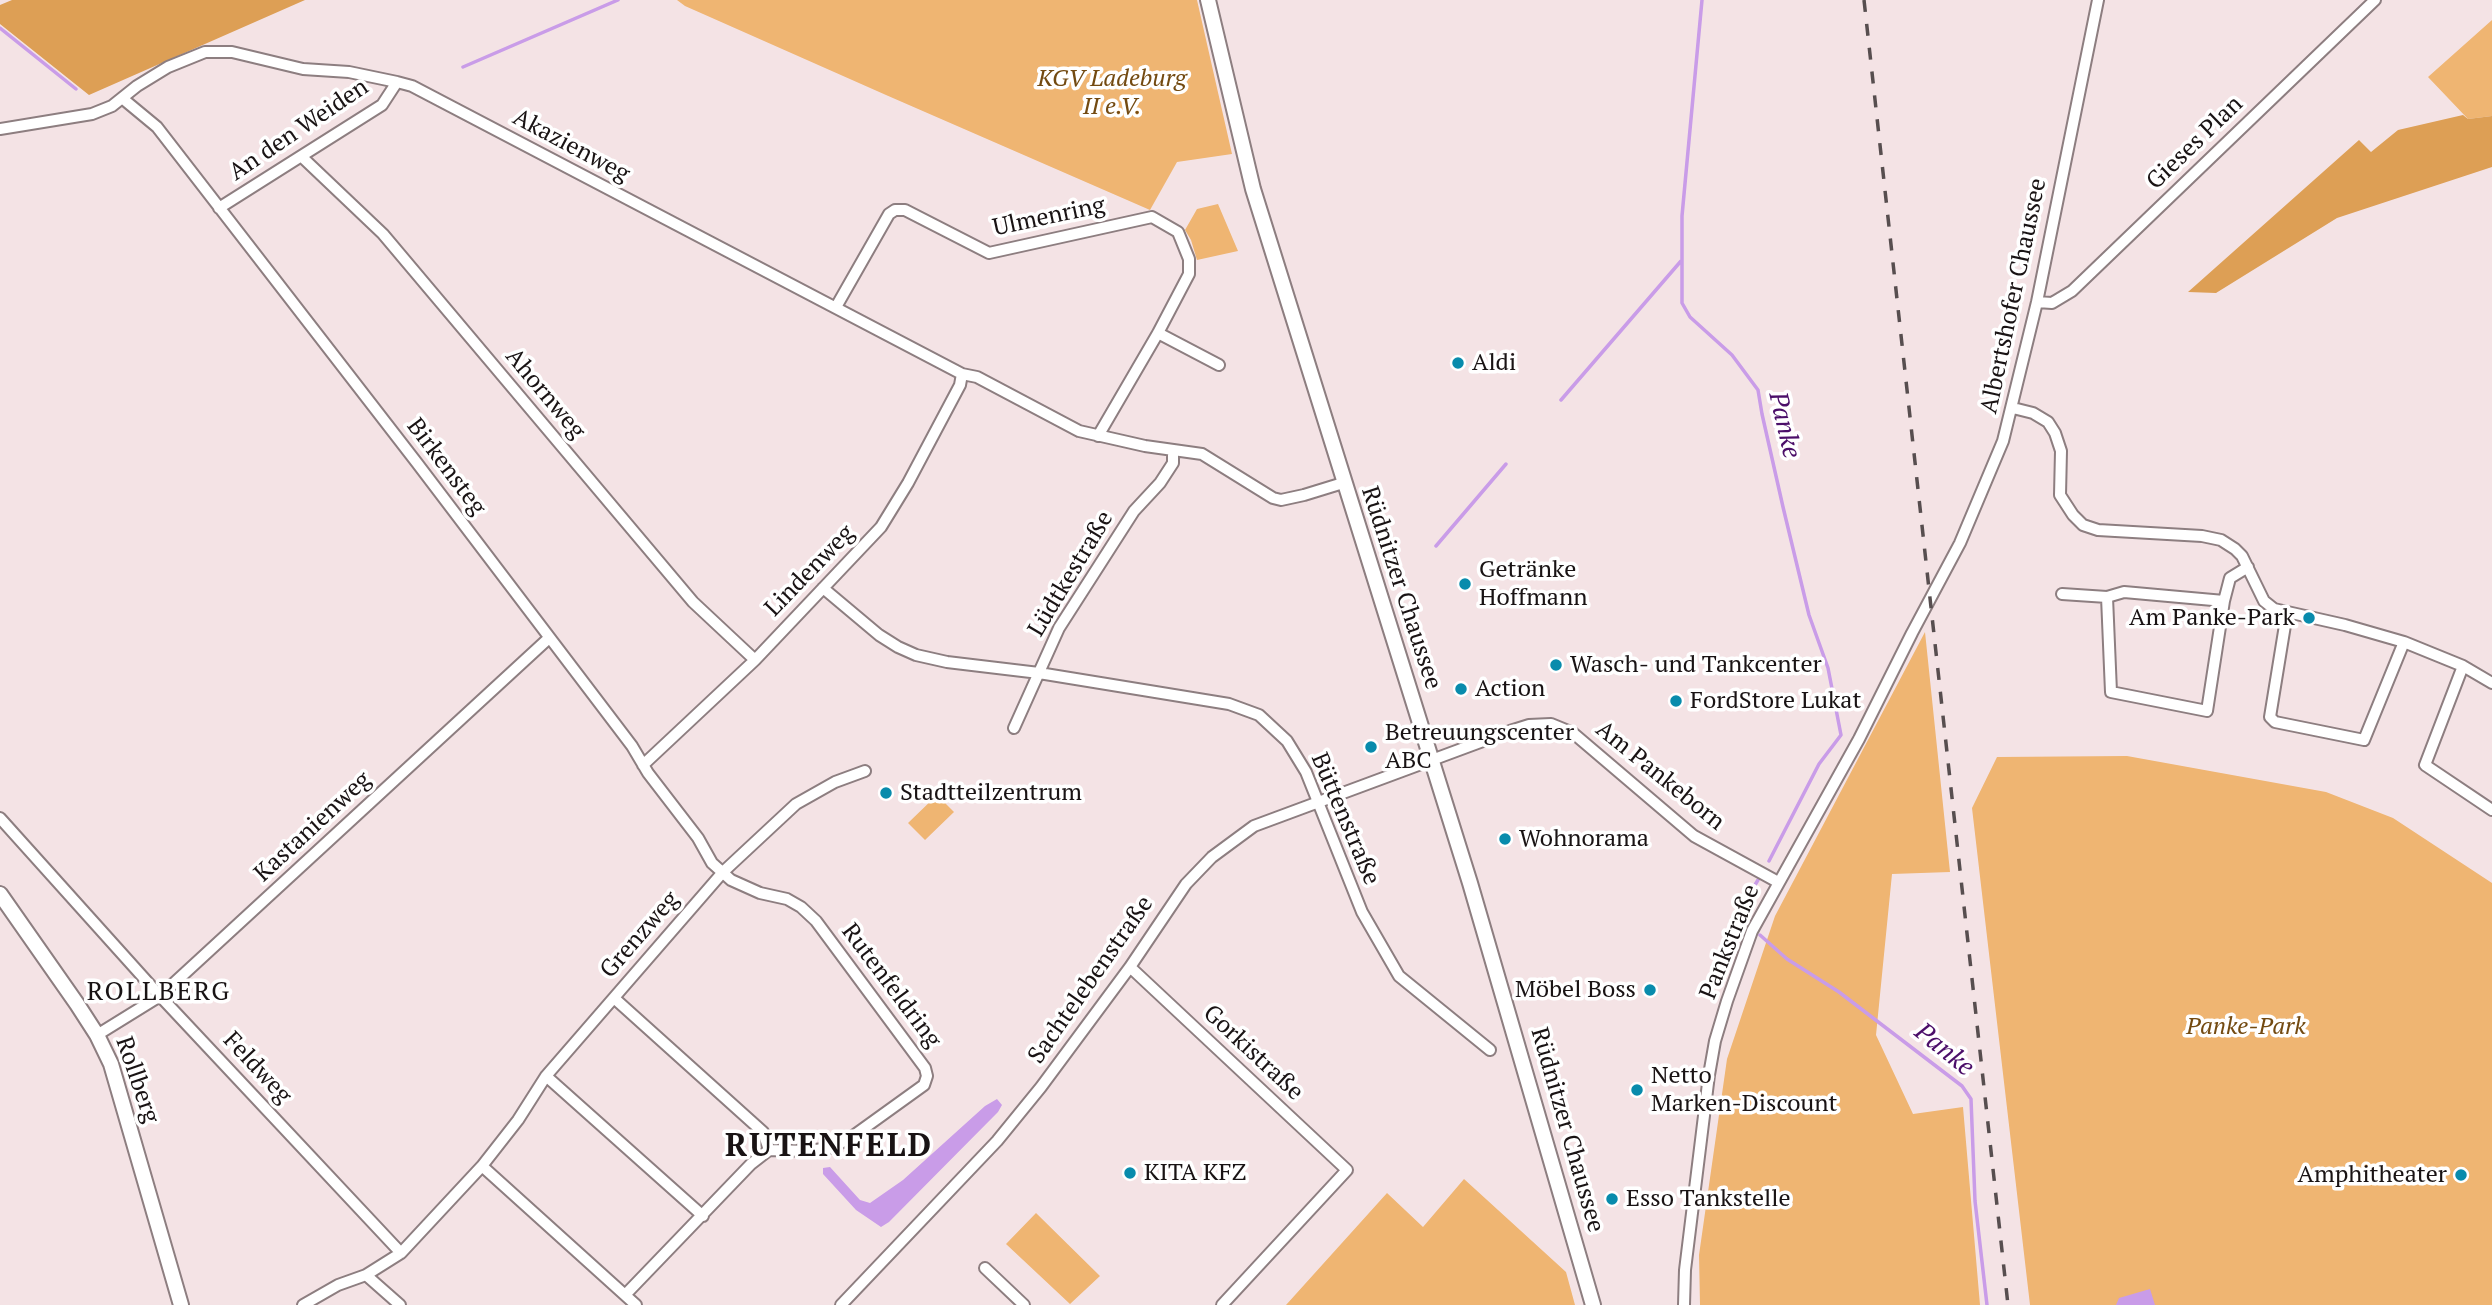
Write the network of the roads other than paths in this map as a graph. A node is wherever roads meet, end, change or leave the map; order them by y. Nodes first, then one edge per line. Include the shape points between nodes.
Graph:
1 (2098, 0) edge
2 (2375, 0) edge
3 (1209, 1) edge
4 (397, 82) junction
5 (122, 98) junction
6 (0, 129) edge
7 (302, 157) junction
8 (219, 208) junction
9 (2036, 302) junction
10 (836, 307) junction
11 (1158, 333) junction
12 (1219, 365) dead end
13 (962, 374) junction
14 (2012, 408) junction
15 (1098, 436) junction
16 (1173, 450) junction
17 (1343, 482) junction
18 (2248, 567) junction
19 (823, 588) junction
20 (1936, 590) joint
21 (2062, 594) dead end
22 (2107, 597) junction
23 (2224, 601) junction
24 (2287, 613) junction
25 (549, 638) junction
26 (2404, 642) junction
27 (755, 660) junction
28 (2463, 666) junction
29 (1039, 673) junction
30 (2492, 683) edge
31 (1014, 728) dead end
32 (1432, 760) junction
33 (643, 765) junction
34 (865, 771) dead end
35 (1319, 802) junction
36 (2492, 810) edge
37 (0, 818) edge
38 (723, 872) junction
39 (1777, 882) junction
40 (0, 894) edge
41 (1130, 967) junction
42 (160, 996) junction
43 (614, 998) junction
44 (97, 1035) junction
45 (1490, 1050) dead end
46 (547, 1076) junction
47 (769, 1150) junction
48 (482, 1167) junction
49 (703, 1216) junction
50 (401, 1253) junction
51 (985, 1268) dead end
52 (366, 1275) junction
53 (625, 1294) junction
54 (181, 1305) edge
55 (303, 1305) edge
56 (400, 1305) edge
57 (636, 1305) edge
58 (841, 1305) edge
59 (1024, 1305) edge
60 (1222, 1305) edge
61 (1593, 1305) edge
62 (1684, 1305) edge

1 - 9 street, Albertshofer Chaussee
2 - 9 street, Gieses Plan via 2072,292 2052,303
3 - 17 main road, Rüdnitzer Chaussee via 1253,189
4 - 5 street, Akazienweg via 303,69 232,52 205,52 168,67
4 - 7 street, An den Weiden via 382,105
4 - 10 street, Akazienweg
5 - 6 street, Akazienweg via 92,114
5 - 8 street, Birkensteg via 157,127
7 - 8 street, An den Weiden
7 - 27 street, Ahornweg via 383,234 685,593
8 - 25 street, Birkensteg
9 - 14 street, Albertshofer Chaussee
10 - 11 street, Ulmenring via 895,210 905,210 989,253 1152,217 1178,233 1189,259 1189,274
10 - 13 street, Akazienweg
11 - 12 street
11 - 15 street, Ulmenring
13 - 15 street, Akazienweg
13 - 19 street, Lindenweg via 881,527
14 - 18 street via 2033,413 2056,433 2061,451 2060,495 2083,524 2098,530 2221,540 2235,549
14 - 20 street, Albertshofer Chaussee via 1994,468
15 - 16 street, Akazienweg
16 - 17 street, Akazienweg via 1202,454 1280,500
16 - 29 street, Lüdtkestraße via 1173,463 1134,511 1085,585
17 - 32 main road, Rüdnitzer Chaussee
18 - 23 street via 2230,578
18 - 24 street via 2264,601
19 - 27 street, Lindenweg
19 - 29 street, Büttenstraße via 898,647 916,655
20 - 39 street, Pankstraße via 1859,739
21 - 22 street
22 - 23 street via 2124,592
22 - 23 street via 2111,692 2207,711
24 - 26 street
24 - 26 street via 2270,716 2275,722 2364,740
25 - 33 street, Birkensteg
25 - 42 street, Kastanienweg
26 - 28 street
27 - 33 street, Lindenweg
28 - 30 street
28 - 36 street via 2425,765
29 - 31 street, Lüdtkestraße
29 - 35 street, Büttenstraße via 1229,704 1259,715 1287,741
32 - 35 street, Sachtelebenstraße
32 - 39 street, Am Pankeborn via 1529,724 1551,724 1573,733 1694,836
32 - 61 main road, Rüdnitzer Chaussee
33 - 38 street, Birkensteg
34 - 38 street, Grenzweg via 796,804
35 - 41 street, Sachtelebenstraße via 1254,826 1213,857 1169,906
35 - 45 street, Büttenstraße via 1362,912 1399,976
37 - 42 street, Feldweg
38 - 43 street, Grenzweg
38 - 47 street, Rutenfeldring via 745,887 787,899 816,921 927,1076 924,1085 849,1139 809,1151
39 - 62 street, Pankstraße via 1752,931 1715,1041
40 - 44 main road, Rollberg
41 - 58 street, Sachtelebenstraße via 997,1141
41 - 60 street, Gorkistraße via 1348,1170
42 - 44 street, Kastanienweg
42 - 50 street, Feldweg
43 - 46 street, Grenzweg
43 - 47 street via 763,1132
44 - 54 main road, Rollberg via 117,1081
46 - 48 street, Grenzweg
46 - 49 street
47 - 49 street
48 - 50 street, Grenzweg
48 - 53 street
49 - 53 street
50 - 52 street
51 - 59 street
52 - 55 street
52 - 56 street
53 - 57 street

